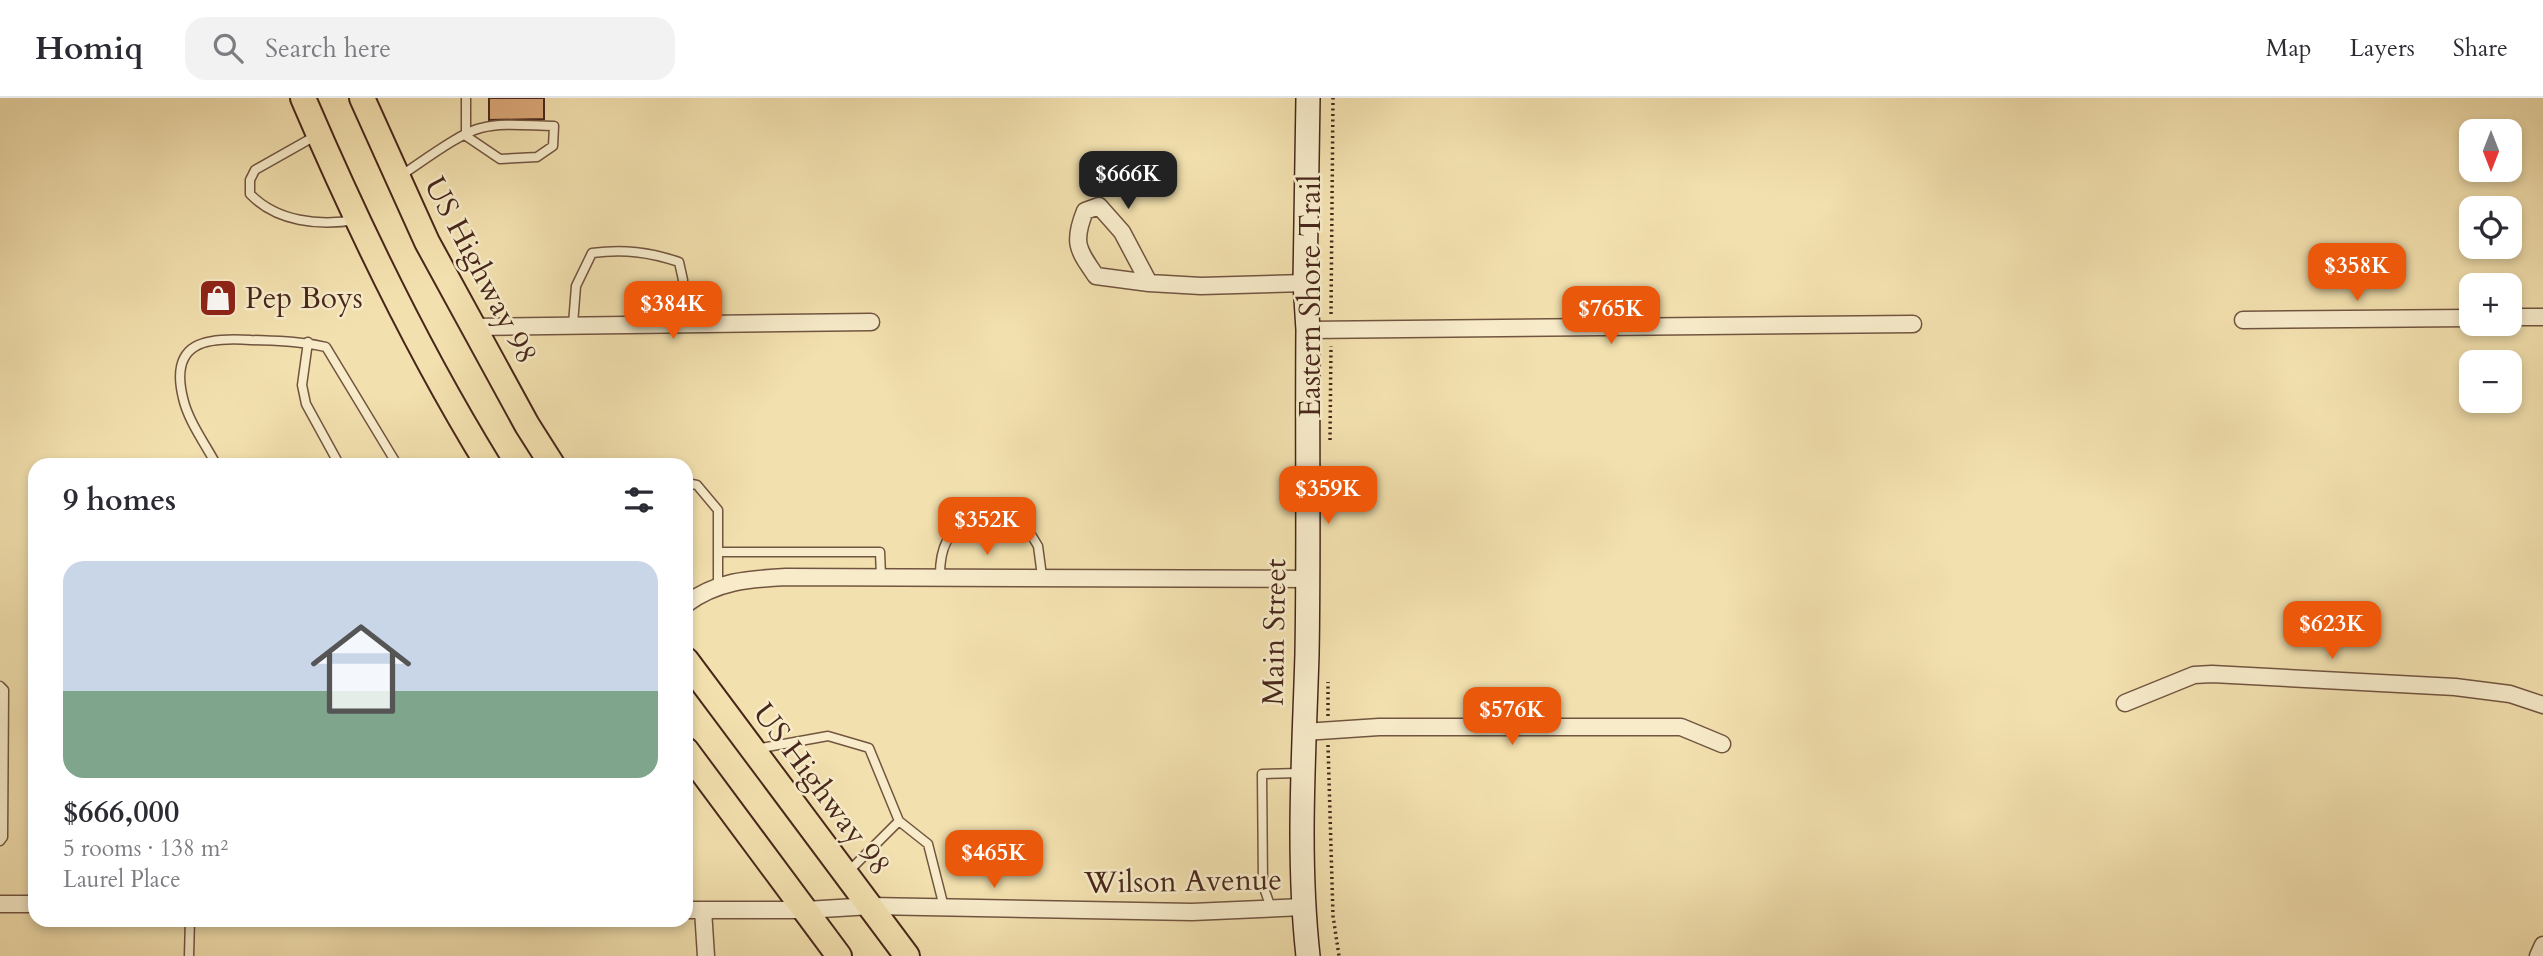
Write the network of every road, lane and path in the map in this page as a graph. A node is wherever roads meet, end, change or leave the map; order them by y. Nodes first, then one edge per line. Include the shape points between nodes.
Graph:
1 (303, 98) edge
2 (362, 98) edge
3 (466, 98) edge
4 (1308, 98) edge
5 (1333, 98) edge
6 (318, 134) junction
7 (466, 136) junction
8 (397, 177) junction
9 (359, 220) junction
10 (1149, 282) junction
11 (1305, 284) junction
12 (2522, 317) edge
13 (2543, 317) edge
14 (2459, 318) edge
15 (2243, 320) dead end
16 (680, 322) junction
17 (870, 322) dead end
18 (573, 324) junction
19 (1913, 324) dead end
20 (474, 327) junction
21 (1308, 330) junction
22 (1331, 330) junction
23 (308, 342) junction
24 (1330, 440) dead end
25 (213, 458) edge
26 (336, 458) edge
27 (393, 458) edge
28 (484, 458) edge
29 (548, 458) edge
30 (693, 484) edge
31 (718, 552) junction
32 (940, 575) junction
33 (881, 576) junction
34 (1042, 576) junction
35 (1306, 579) junction
36 (718, 586) junction
37 (693, 599) edge
38 (693, 669) edge
39 (1328, 675) dead end
40 (0, 685) edge
41 (2125, 703) dead end
42 (2543, 705) edge
43 (1328, 730) junction
44 (1304, 732) junction
45 (1722, 744) dead end
46 (753, 750) junction
47 (693, 759) edge
48 (1303, 773) junction
49 (899, 821) junction
50 (0, 841) edge
51 (847, 874) junction
52 (0, 904) edge
53 (28, 904) edge
54 (871, 906) junction
55 (1303, 907) junction
56 (944, 908) junction
57 (1271, 909) junction
58 (693, 910) edge
59 (704, 910) junction
60 (806, 910) junction
61 (190, 927) edge
62 (2543, 944) edge
63 (189, 956) edge
64 (706, 956) edge
65 (839, 956) edge
66 (907, 956) edge
67 (1308, 956) edge
68 (1339, 956) edge
69 (2538, 956) edge

1 - 6 main road
2 - 8 main road, US Highway 98
3 - 7 lane
4 - 11 main road, Main Street
5 - 22 path, Eastern Shore Trail
6 - 9 main road
6 - 9 lane via 256,170 250,194 265,210 324,226
7 - 7 lane via 479,128 554,126 553,146 537,157 500,159
7 - 8 lane
8 - 20 main road, US Highway 98
9 - 28 main road
10 - 10 street via 1122,232 1099,206 1085,211 1077,248 1096,276
10 - 11 street
11 - 21 main road, Main Street
12 - 13 street
14 - 15 street
16 - 17 street
16 - 18 street
16 - 18 lane via 683,280 679,262 648,251 610,251 592,253 576,286
18 - 20 street
19 - 22 street
20 - 29 main road, US Highway 98
21 - 22 street
21 - 35 main road, Main Street
22 - 24 path, Eastern Shore Trail
23 - 25 lane via 213,338 188,353 180,381 183,401
23 - 26 lane via 302,385 306,404
23 - 27 lane via 326,346 338,362
30 - 31 lane via 718,510
31 - 33 lane via 880,551
31 - 36 lane
32 - 33 street
32 - 34 street
32 - 34 lane via 940,550 950,537 967,523 990,520 1027,528 1038,546
33 - 36 street via 737,579
34 - 35 street
35 - 44 main road, Main Street
36 - 37 street
38 - 46 main road, US Highway 98
39 - 43 path
40 - 50 lane via 4,690
41 - 42 street via 2193,675 2212,674 2455,687 2510,694
43 - 44 street
43 - 45 street via 1681,727
43 - 68 path
44 - 48 main road, Main Street
46 - 49 lane via 828,736 869,748
46 - 51 main road, US Highway 98
47 - 60 main road
48 - 55 main road, Main Street
48 - 57 lane via 1262,774 1263,886
49 - 51 lane
49 - 56 lane via 928,844
51 - 54 main road, US Highway 98
52 - 53 street
54 - 56 street, Wilson Avenue
54 - 60 street, Wilson Avenue
54 - 66 main road, US Highway 98
55 - 57 street, Wilson Avenue
55 - 67 main road, Main Street
56 - 57 street, Wilson Avenue
58 - 59 street, Wilson Avenue
59 - 60 street, Wilson Avenue
59 - 64 street
60 - 65 main road
61 - 63 lane
62 - 69 street

